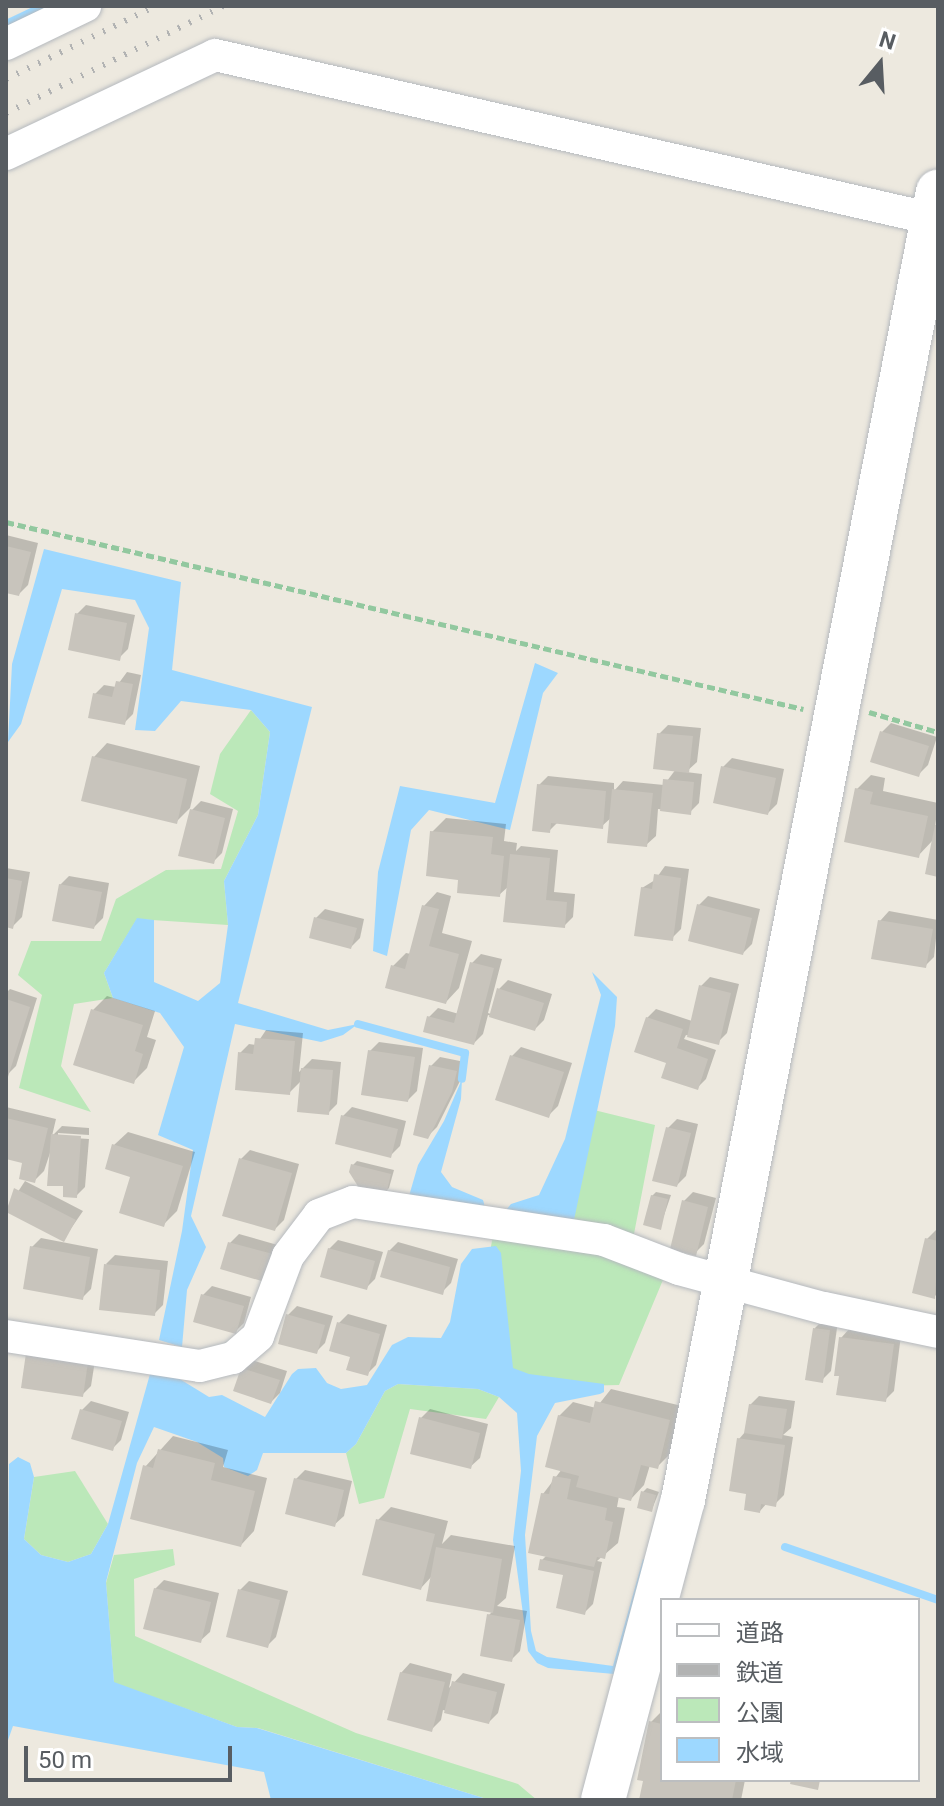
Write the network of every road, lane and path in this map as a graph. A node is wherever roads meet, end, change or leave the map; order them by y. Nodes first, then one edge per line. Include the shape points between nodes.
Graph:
1 (85, 6) edge
2 (6, 44) edge
3 (6, 154) edge
4 (936, 205) edge
5 (931, 276) edge
6 (6, 522) edge
7 (839, 711) junction
8 (938, 732) edge
9 (727, 1281) junction
10 (938, 1332) edge
11 (6, 1336) edge
12 (603, 1800) edge

1 - 2 street
3 - 4 street via 215,55
4 - 5 street
5 - 7 street
6 - 7 path via 813,711
7 - 8 path via 871,712
7 - 9 street
9 - 10 street
9 - 11 street via 604,1240 353,1202 319,1215 288,1256 258,1336 233,1358 200,1366
9 - 12 street via 683,1500

